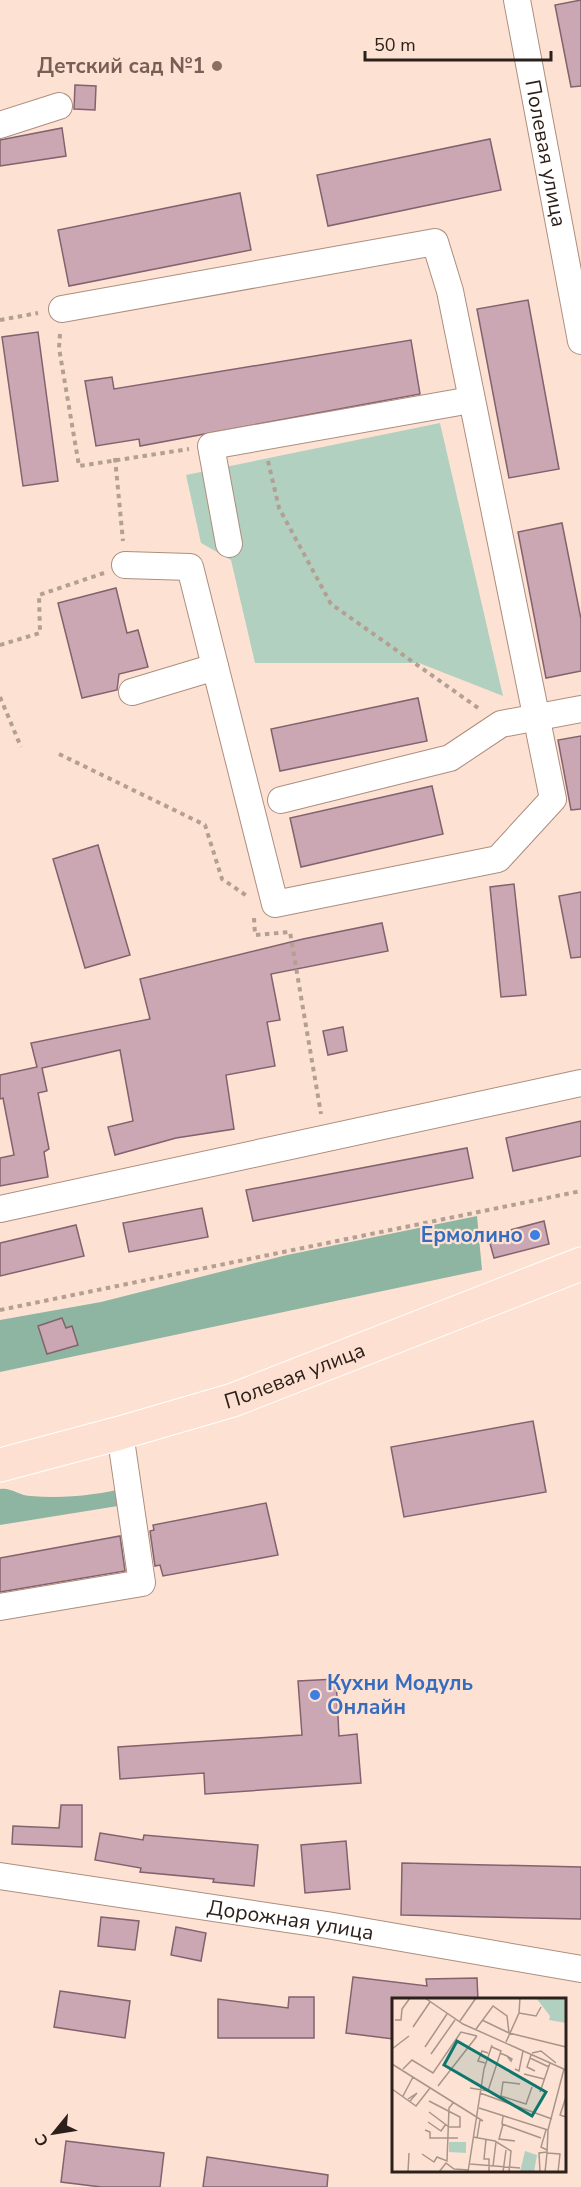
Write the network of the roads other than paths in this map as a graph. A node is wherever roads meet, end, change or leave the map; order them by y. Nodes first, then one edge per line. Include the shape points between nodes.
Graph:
1 (517, 0) edge
2 (59, 106) dead end
3 (0, 125) edge
4 (62, 309) road end
5 (581, 341) edge
6 (471, 400) junction
7 (229, 544) dead end
8 (125, 565) road end
9 (215, 667) junction
10 (132, 692) dead end
11 (581, 709) edge
12 (535, 720) junction
13 (281, 800) dead end
14 (581, 1083) edge
15 (0, 1209) edge
16 (581, 1264) edge
17 (120, 1433) junction
18 (0, 1465) edge
19 (0, 1607) edge
20 (0, 1876) edge
21 (581, 1969) edge

1 - 5 street, Полевая улица
2 - 3 street
4 - 6 street via 435,242 450,291
6 - 7 street via 211,446
6 - 12 street
8 - 9 street via 190,567
9 - 10 street
9 - 12 street via 263,902 498,859 553,799
11 - 12 street
12 - 13 street via 501,724 450,758
14 - 15 street
16 - 17 main road, Полевая улица via 233,1400
17 - 18 main road, Полевая улица
17 - 19 street via 142,1583
20 - 21 street, Дорожная улица via 327,1925

